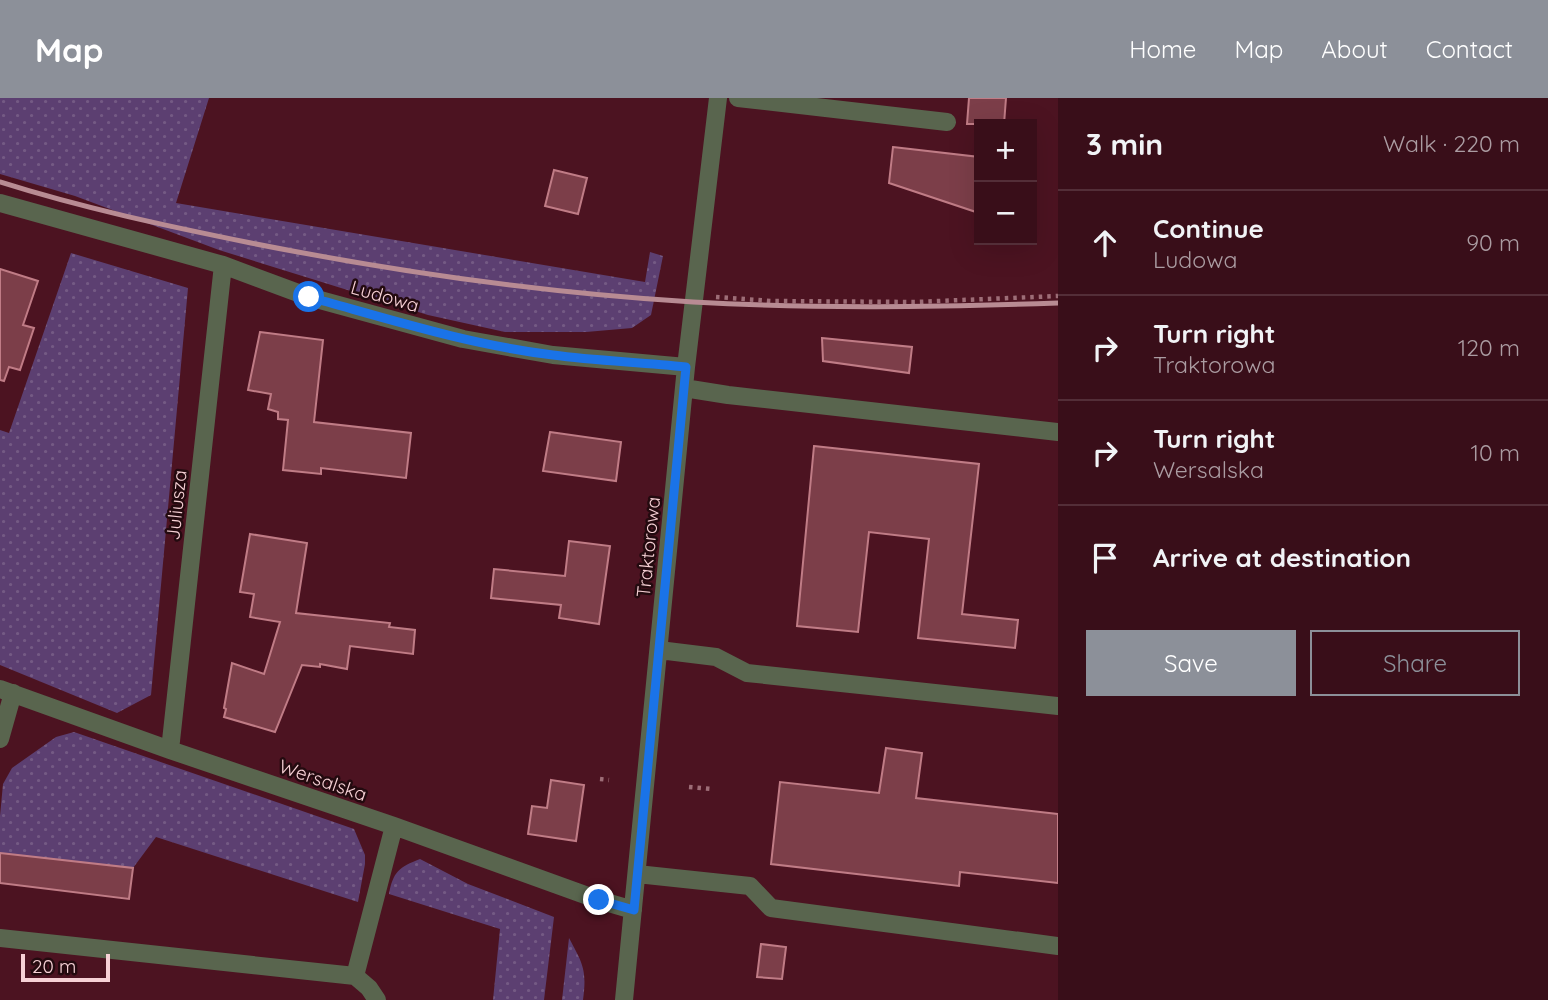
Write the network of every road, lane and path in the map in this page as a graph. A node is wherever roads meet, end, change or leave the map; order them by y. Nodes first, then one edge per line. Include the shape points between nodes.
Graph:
1 (718, 98) edge
2 (738, 98) edge
3 (947, 122) dead end
4 (0, 203) edge
5 (223, 265) junction
6 (1058, 296) edge
7 (736, 299) dead end
8 (686, 367) junction
9 (684, 388) junction
10 (1058, 432) edge
11 (659, 650) junction
12 (6, 691) edge
13 (1058, 706) edge
14 (0, 738) edge
15 (170, 750) junction
16 (600, 779) dead end
17 (609, 780) dead end
18 (690, 787) dead end
19 (711, 789) dead end
20 (394, 826) junction
21 (637, 874) junction
22 (634, 910) junction
23 (0, 938) edge
24 (1058, 946) edge
25 (355, 976) junction
26 (377, 1000) edge
27 (624, 1000) edge

1 - 8 street, Traktorowa
2 - 3 street
4 - 5 street, Ludowa
5 - 8 street, Ludowa via 309,297 463,340 553,355
5 - 15 street, Juliusza
6 - 7 path via 915,302
8 - 9 street, Traktorowa
9 - 10 street
9 - 11 street, Traktorowa
11 - 13 street via 716,657 747,673
11 - 21 street, Traktorowa
12 - 14 street
12 - 15 street, Wersalska
15 - 20 street, Wersalska
16 - 17 path
18 - 19 path
20 - 22 street, Wersalska
20 - 25 street
21 - 22 street, Traktorowa
21 - 24 street via 750,886 771,908
22 - 27 street, Traktorowa
23 - 25 street
25 - 26 street

